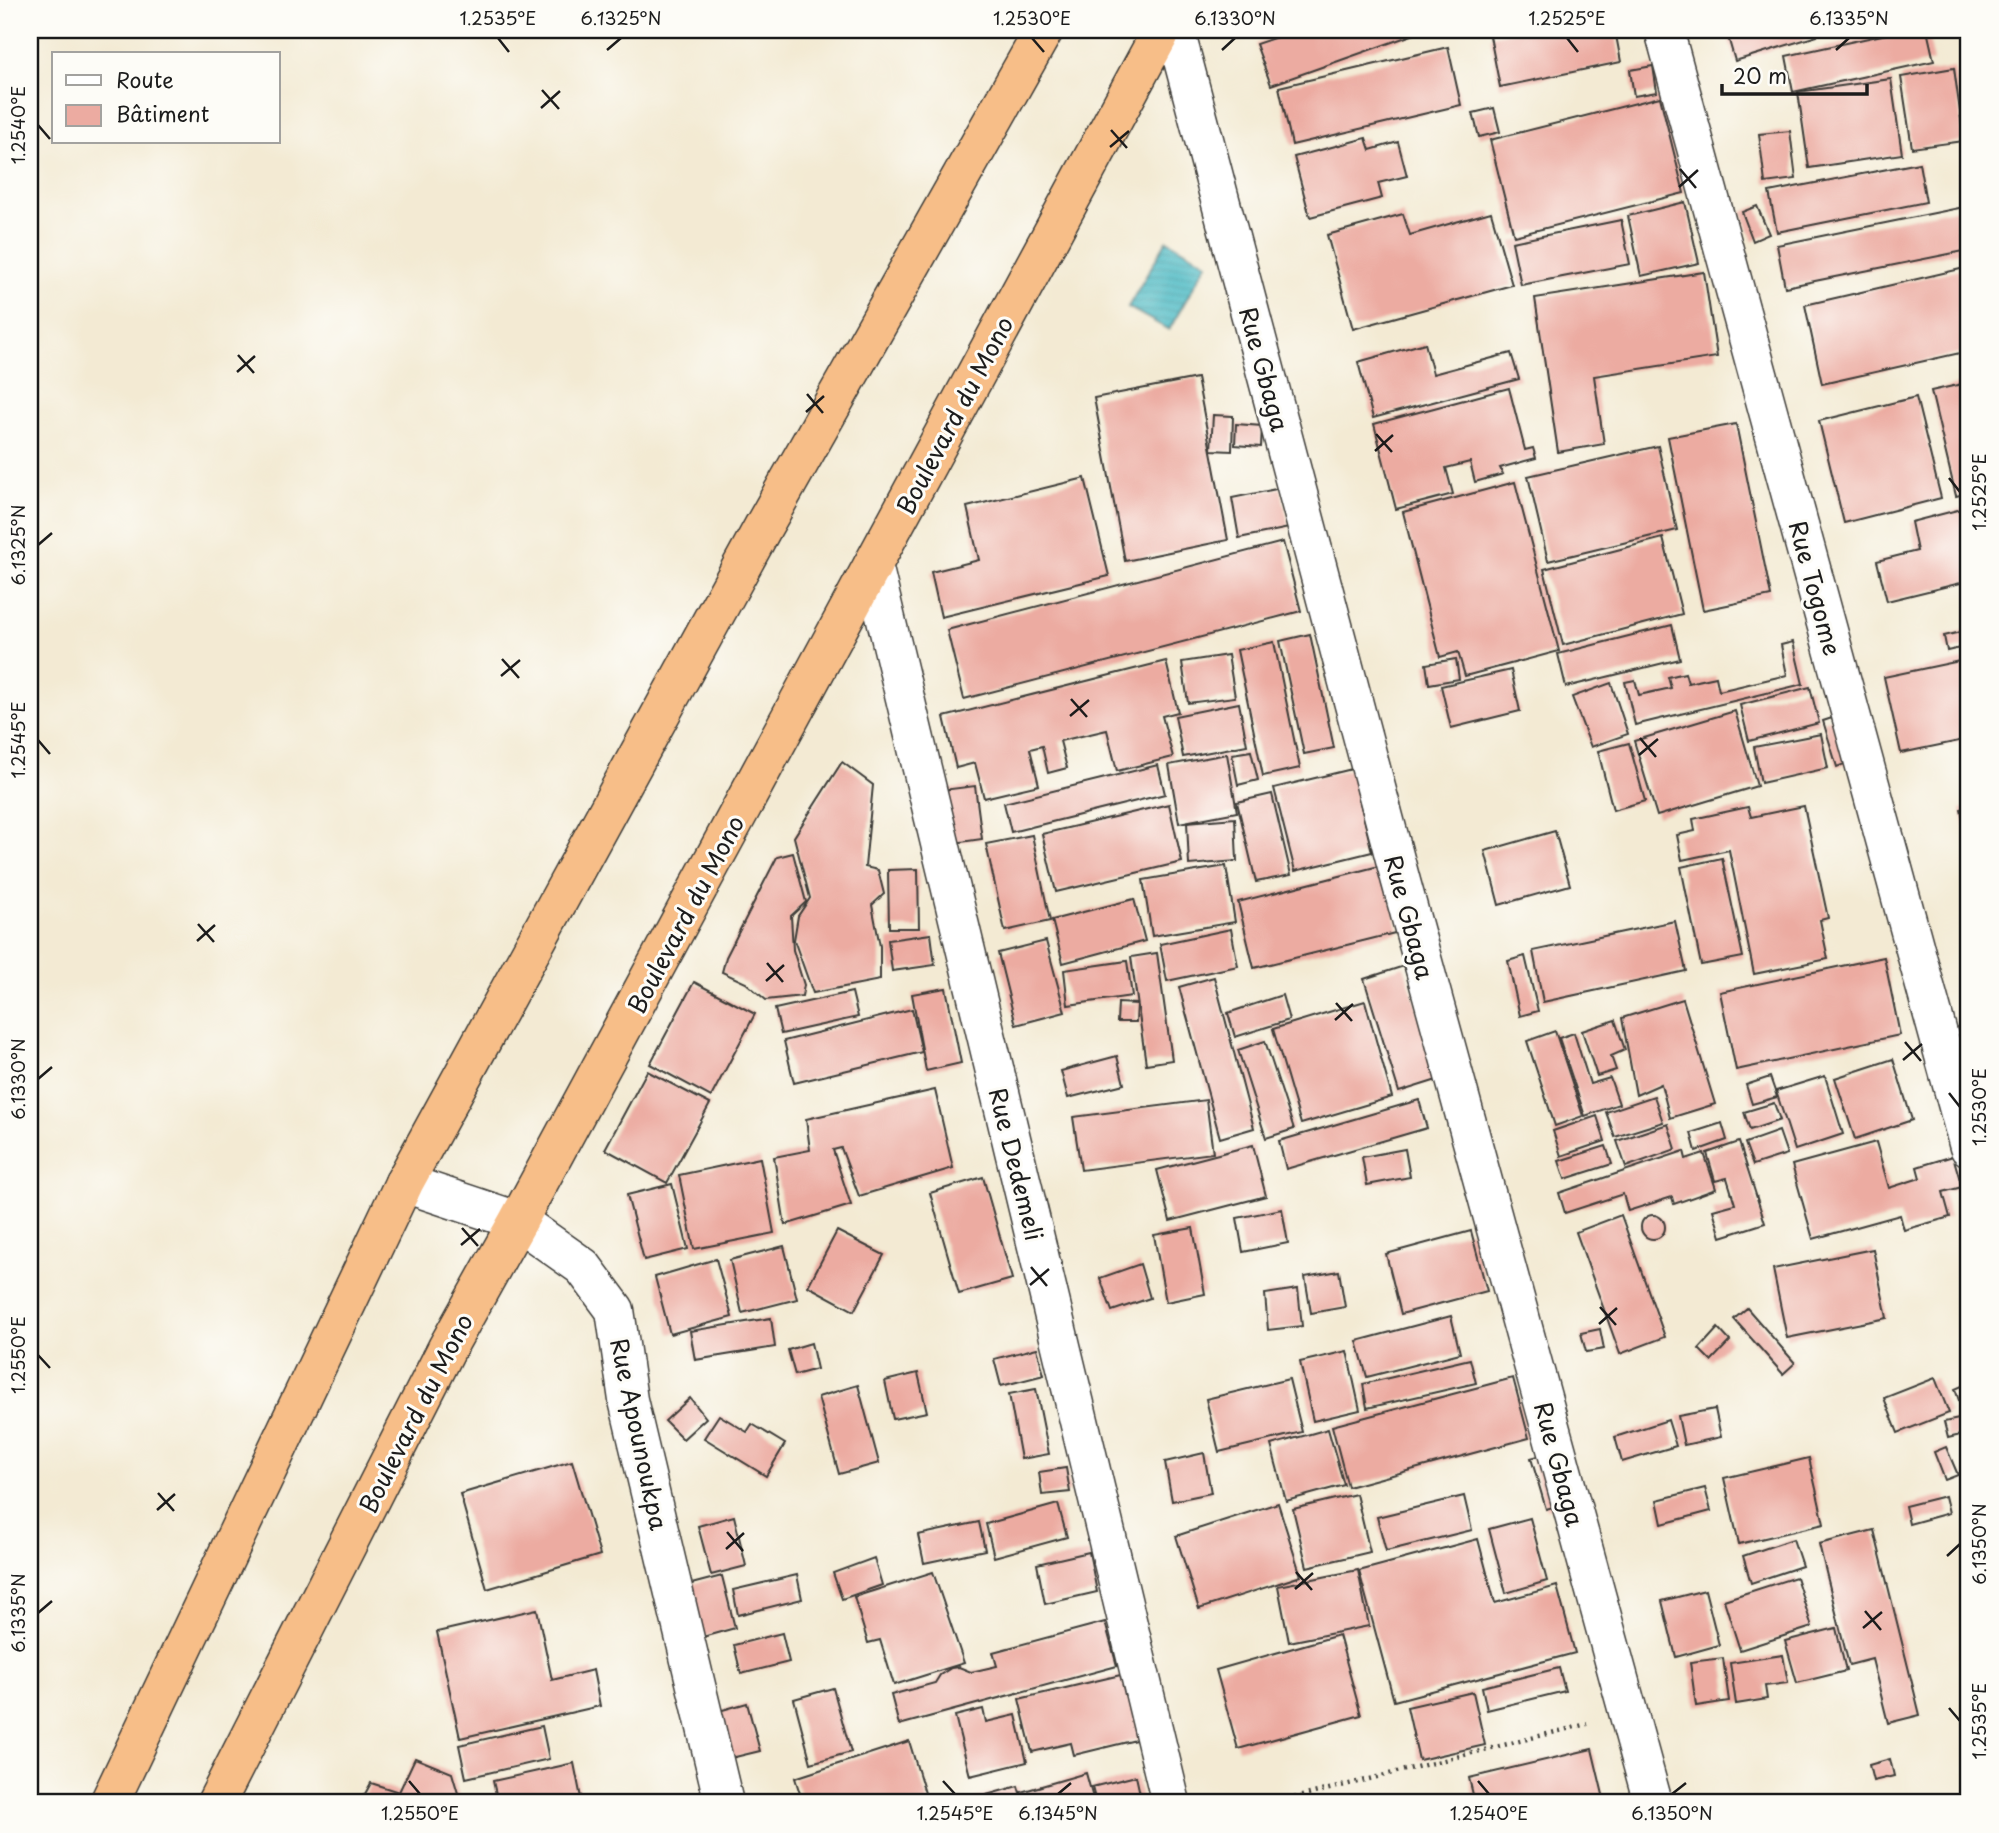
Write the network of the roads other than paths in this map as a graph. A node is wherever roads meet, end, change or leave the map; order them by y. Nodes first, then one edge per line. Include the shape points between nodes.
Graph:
1 (1044, 30) edge
2 (1162, 30) edge
3 (1175, 30) edge
4 (1664, 30) edge
5 (873, 565) junction
6 (1969, 1147) edge
7 (404, 1184) junction
8 (519, 1221) junction
9 (109, 1803) edge
10 (216, 1803) edge
11 (724, 1803) edge
12 (1171, 1803) edge
13 (1653, 1803) edge

1 - 7 highway via 763,527
2 - 5 highway, Boulevard du Mono
3 - 13 street, Rue Gbaga via 1399,878
4 - 6 street, Rue Togome
5 - 8 highway, Boulevard du Mono
5 - 12 street, Rue Dedemeli
7 - 8 street, Rue Apounoukpa
7 - 9 highway
8 - 10 highway, Boulevard du Mono via 447,1348
8 - 11 street, Rue Apounoukpa via 583,1267 615,1310 628,1400

